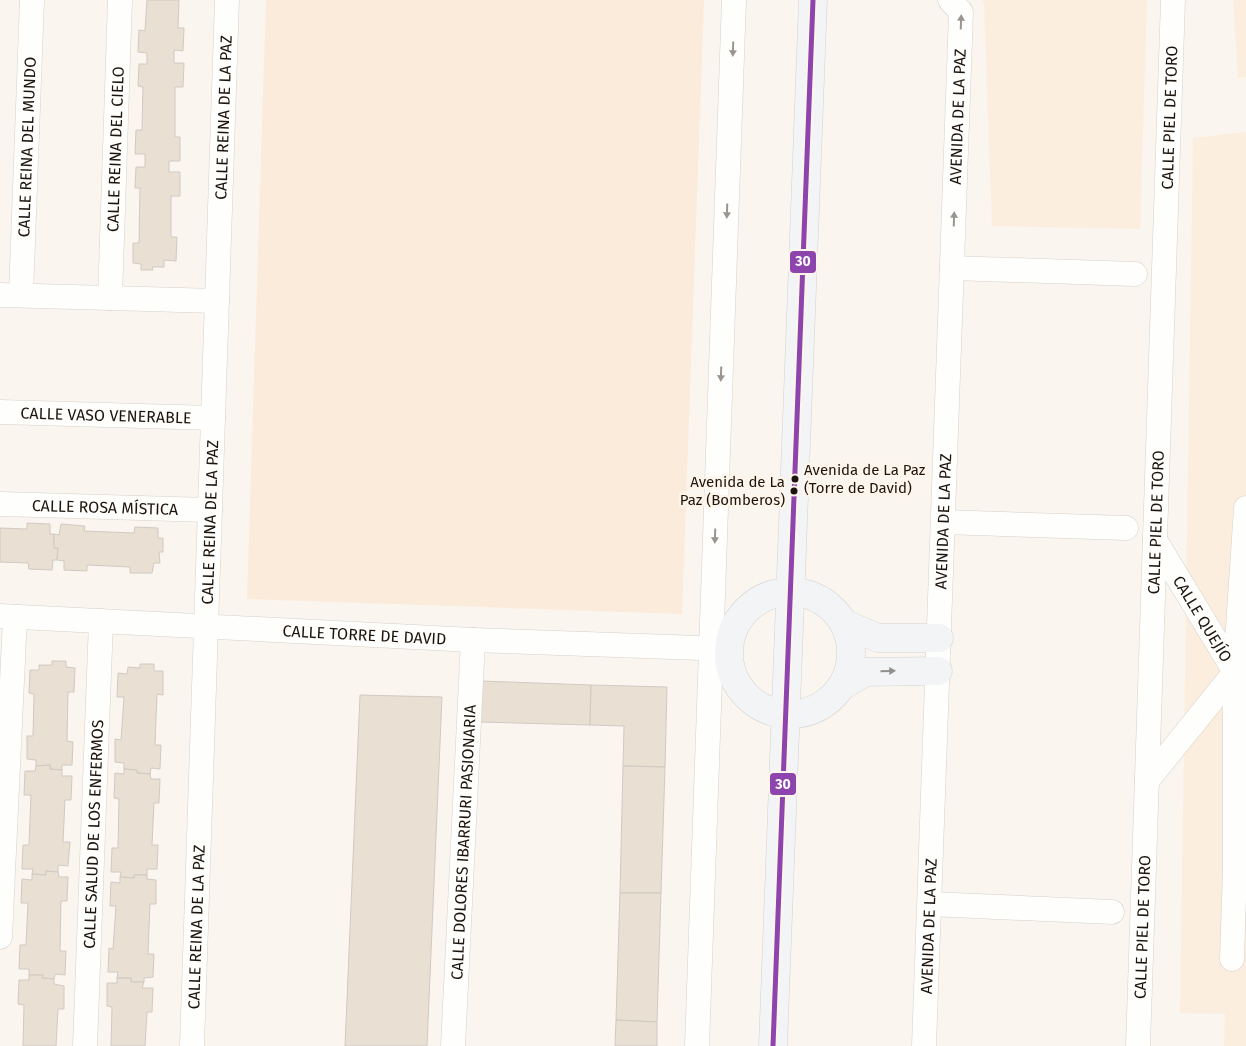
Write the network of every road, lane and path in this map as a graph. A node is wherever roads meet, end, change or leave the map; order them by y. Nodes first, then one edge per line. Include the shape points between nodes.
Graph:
1 (32, 0) edge
2 (120, 0) edge
3 (227, 0) edge
4 (734, 0) edge
5 (813, 0) edge
6 (950, 0) edge
7 (1174, 0) edge
8 (952, 268) junction
9 (1135, 274) dead end
10 (10, 295) edge
11 (110, 298) junction
12 (217, 301) junction
13 (0, 412) edge
14 (213, 418) junction
15 (0, 504) edge
16 (1246, 508) edge
17 (210, 510) junction
18 (943, 522) junction
19 (1126, 528) dead end
20 (1155, 540) junction
21 (790, 592) junction
22 (7, 616) edge
23 (101, 621) junction
24 (844, 624) junction
25 (206, 626) junction
26 (939, 638) junction
27 (473, 640) junction
28 (720, 648) junction
29 (938, 671) junction
30 (1240, 672) edge
31 (843, 685) junction
32 (786, 714) junction
33 (1147, 781) junction
34 (1241, 868) edge
35 (930, 904) junction
36 (1112, 912) dead end
37 (0, 937) edge
38 (1232, 959) dead end
39 (85, 1046) edge
40 (192, 1046) edge
41 (453, 1046) edge
42 (697, 1046) edge
43 (773, 1046) edge
44 (924, 1046) edge
45 (1138, 1046) edge

1 - 10 street, CALLE REINA DEL MUNDO
2 - 11 street, CALLE REINA DEL CIELO
3 - 12 street, CALLE REINA DE LA PAZ
4 -> 28 street
5 - 21 main road
8 -> 6 street, AVENIDA DE LA PAZ via 961,12
7 - 20 street, CALLE PIEL DE TORO
8 - 9 street
8 - 18 street, AVENIDA DE LA PAZ
10 - 11 street
11 - 12 street
12 - 14 street, CALLE REINA DE LA PAZ
13 - 14 street, CALLE VASO VENERABLE
14 - 17 street, CALLE REINA DE LA PAZ
15 - 17 street, CALLE ROSA MÍSTICA
16 - 30 street
17 - 25 street, CALLE REINA DE LA PAZ
18 - 19 street
18 - 26 street, AVENIDA DE LA PAZ
20 - 30 street, CALLE QUEJÍO
20 - 33 street, CALLE PIEL DE TORO
21 - 24 main road via 814,596 832,608
21 - 28 main road via 757,601 743,614
21 - 32 main road
22 - 23 street, CALLE TORRE DE DAVID
22 - 37 street
23 - 25 street, CALLE TORRE DE DAVID
23 - 39 street, CALLE SALUD DE LOS ENFERMOS
24 - 26 main road via 878,638
24 - 31 main road via 851,645 850,666
25 - 27 street, CALLE TORRE DE DAVID
25 - 40 street, CALLE REINA DE LA PAZ
26 - 29 street, AVENIDA DE LA PAZ
27 - 28 street, CALLE TORRE DE DAVID
27 - 41 street, CALLE DOLORES IBARRURI PASIONARIA
28 - 32 main road via 739,686 752,701 770,711
28 - 42 street
31 -> 29 main road via 866,672
29 - 35 street, AVENIDA DE LA PAZ
30 - 33 street, CALLE QUEJÍO
30 - 34 street
31 - 32 main road via 829,701 810,711
32 - 43 main road
33 - 45 street, CALLE PIEL DE TORO
34 - 38 street
35 - 36 street
35 - 44 street, AVENIDA DE LA PAZ

